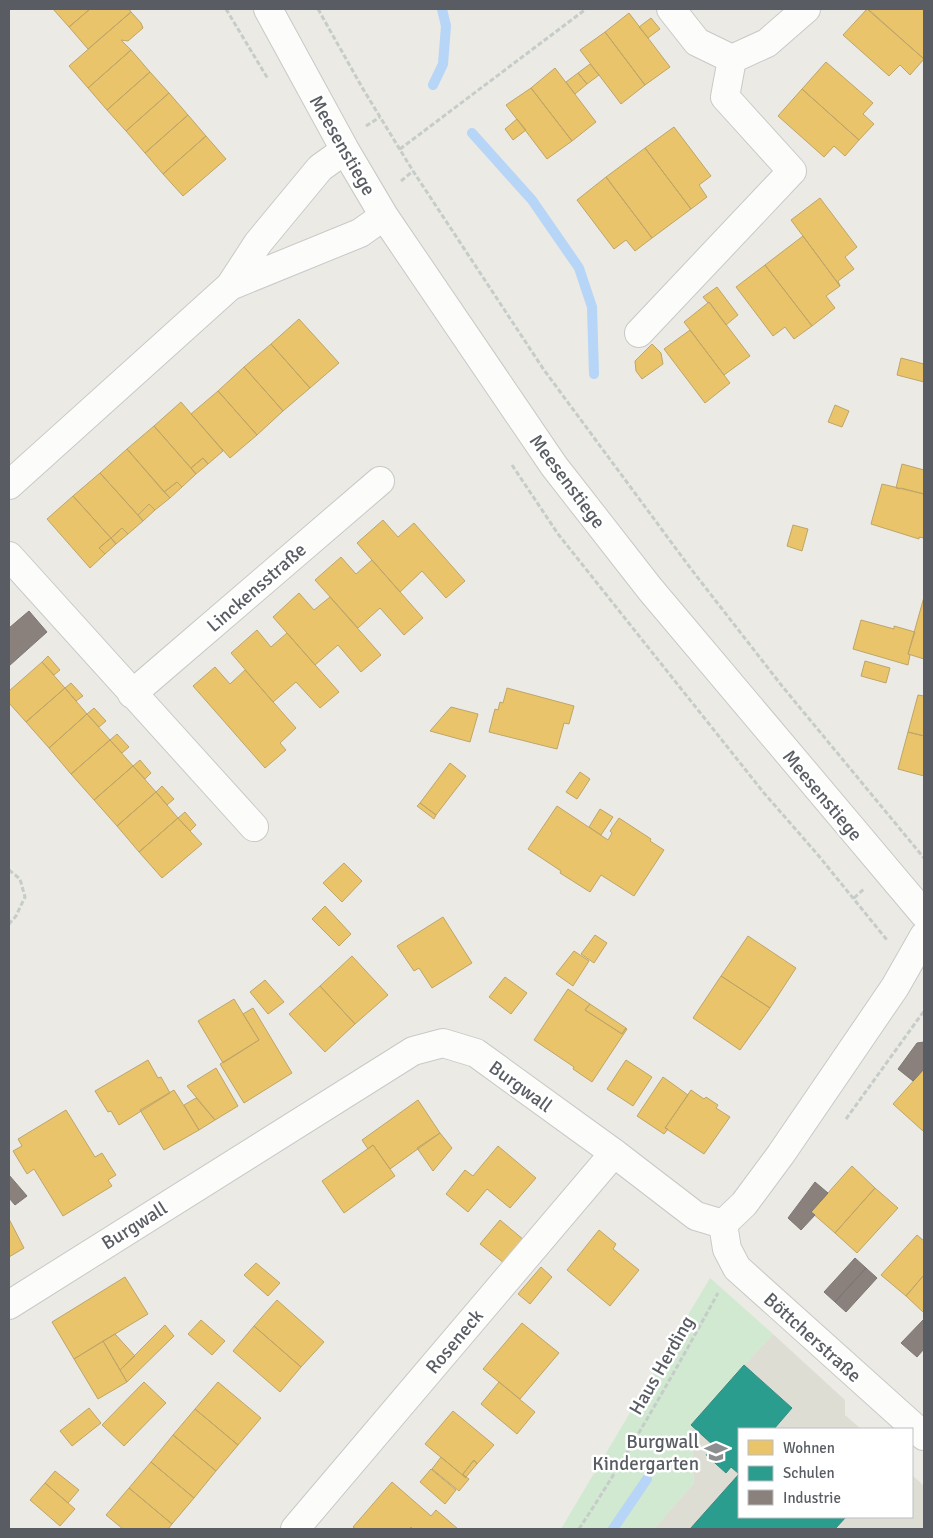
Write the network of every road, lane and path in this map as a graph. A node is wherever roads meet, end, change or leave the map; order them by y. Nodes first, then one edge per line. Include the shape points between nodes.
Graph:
1 (226, 9) edge
2 (268, 9) edge
3 (318, 9) edge
4 (586, 9) edge
5 (672, 9) edge
6 (806, 9) edge
7 (732, 58) junction
8 (271, 85) dead end
9 (400, 149) junction
10 (344, 150) junction
11 (384, 216) junction
12 (230, 286) junction
13 (639, 333) dead end
14 (380, 481) dead end
15 (9, 485) edge
16 (9, 556) edge
17 (132, 694) junction
18 (254, 827) dead end
19 (924, 858) edge
20 (9, 870) edge
21 (924, 914) edge
22 (9, 924) edge
23 (924, 936) edge
24 (614, 1153) junction
25 (723, 1224) junction
26 (737, 1268) junction
27 (9, 1305) edge
28 (924, 1436) edge
29 (294, 1529) edge
30 (579, 1529) edge

1 - 8 path
2 - 10 street, Meesenstiege
3 - 9 path
4 - 9 path
5 - 7 street via 697,42
6 - 7 street via 767,42
7 - 13 street via 725,97 792,171
9 - 19 path via 544,370 691,569 782,686
10 - 11 street, Meesenstiege
10 - 12 street via 320,168 258,243
11 - 12 street via 360,232
11 - 21 street, Meesenstiege via 554,466 650,589
12 - 15 street
14 - 17 street, Linckensstraße
16 - 17 street
17 - 18 street
20 - 22 path via 20,879 25,897
23 - 25 street via 895,987 781,1154 744,1204
24 - 25 street, Burgwall via 696,1216
24 - 27 street, Burgwall via 476,1053 443,1043 413,1051
24 - 29 street, Roseneck
25 - 26 street, Böttcherstraße via 727,1249
26 - 28 street, Böttcherstraße
26 - 30 path, Haus Herding via 719,1291

